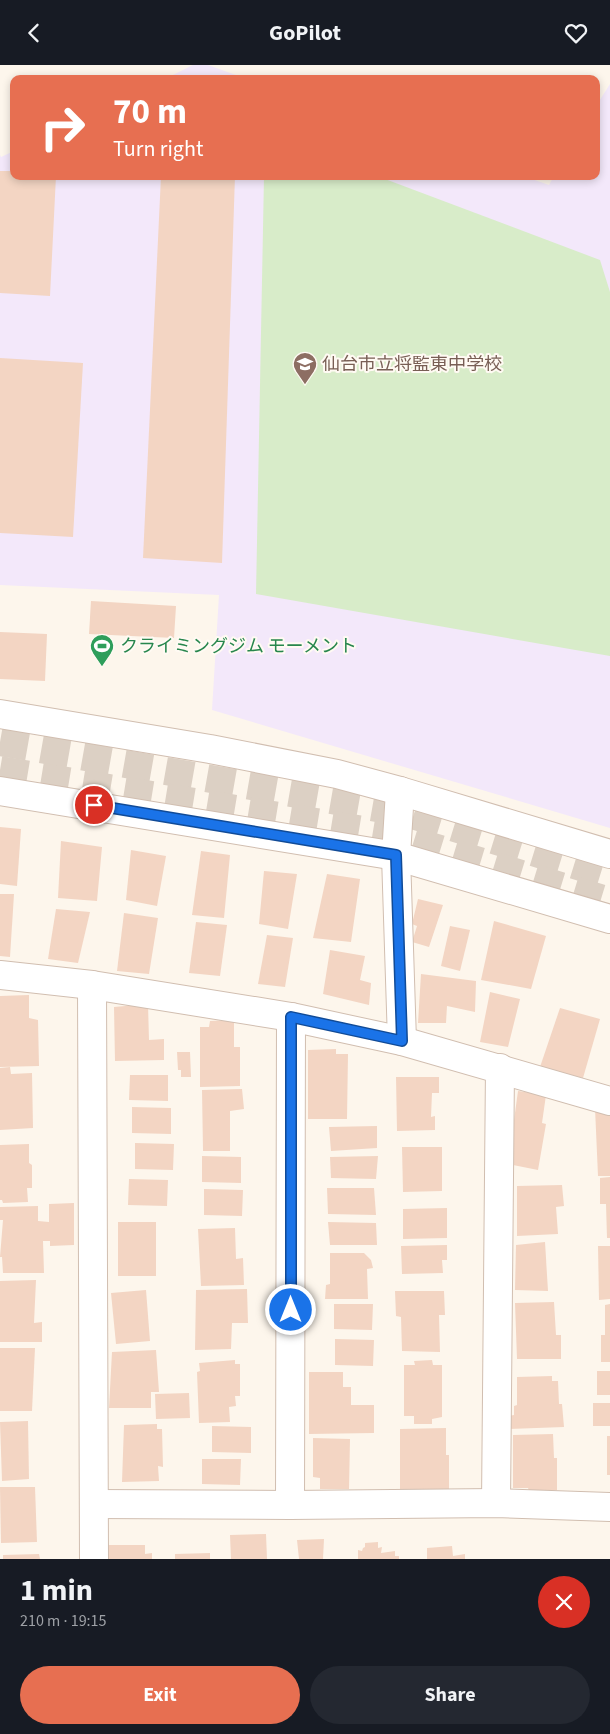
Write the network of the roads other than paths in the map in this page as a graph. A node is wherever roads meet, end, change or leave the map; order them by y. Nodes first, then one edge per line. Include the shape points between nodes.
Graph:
1 (0, 714) edge
2 (0, 791) edge
3 (400, 791) junction
4 (610, 854) edge
5 (396, 855) junction
6 (610, 919) edge
7 (0, 975) edge
8 (92, 985) junction
9 (291, 1017) junction
10 (402, 1041) junction
11 (500, 1068) junction
12 (610, 1101) edge
13 (496, 1503) junction
14 (94, 1504) junction
15 (290, 1505) junction
16 (610, 1507) edge
17 (94, 1559) edge

1 - 3 street via 220,751 337,774
2 - 5 street
3 - 4 street
3 - 5 street
5 - 6 street
5 - 10 street
7 - 8 street
8 - 9 street
8 - 14 street
9 - 10 street
9 - 15 street
10 - 11 street
11 - 12 street
11 - 13 street
13 - 15 street
13 - 16 street
14 - 15 street
14 - 17 street

